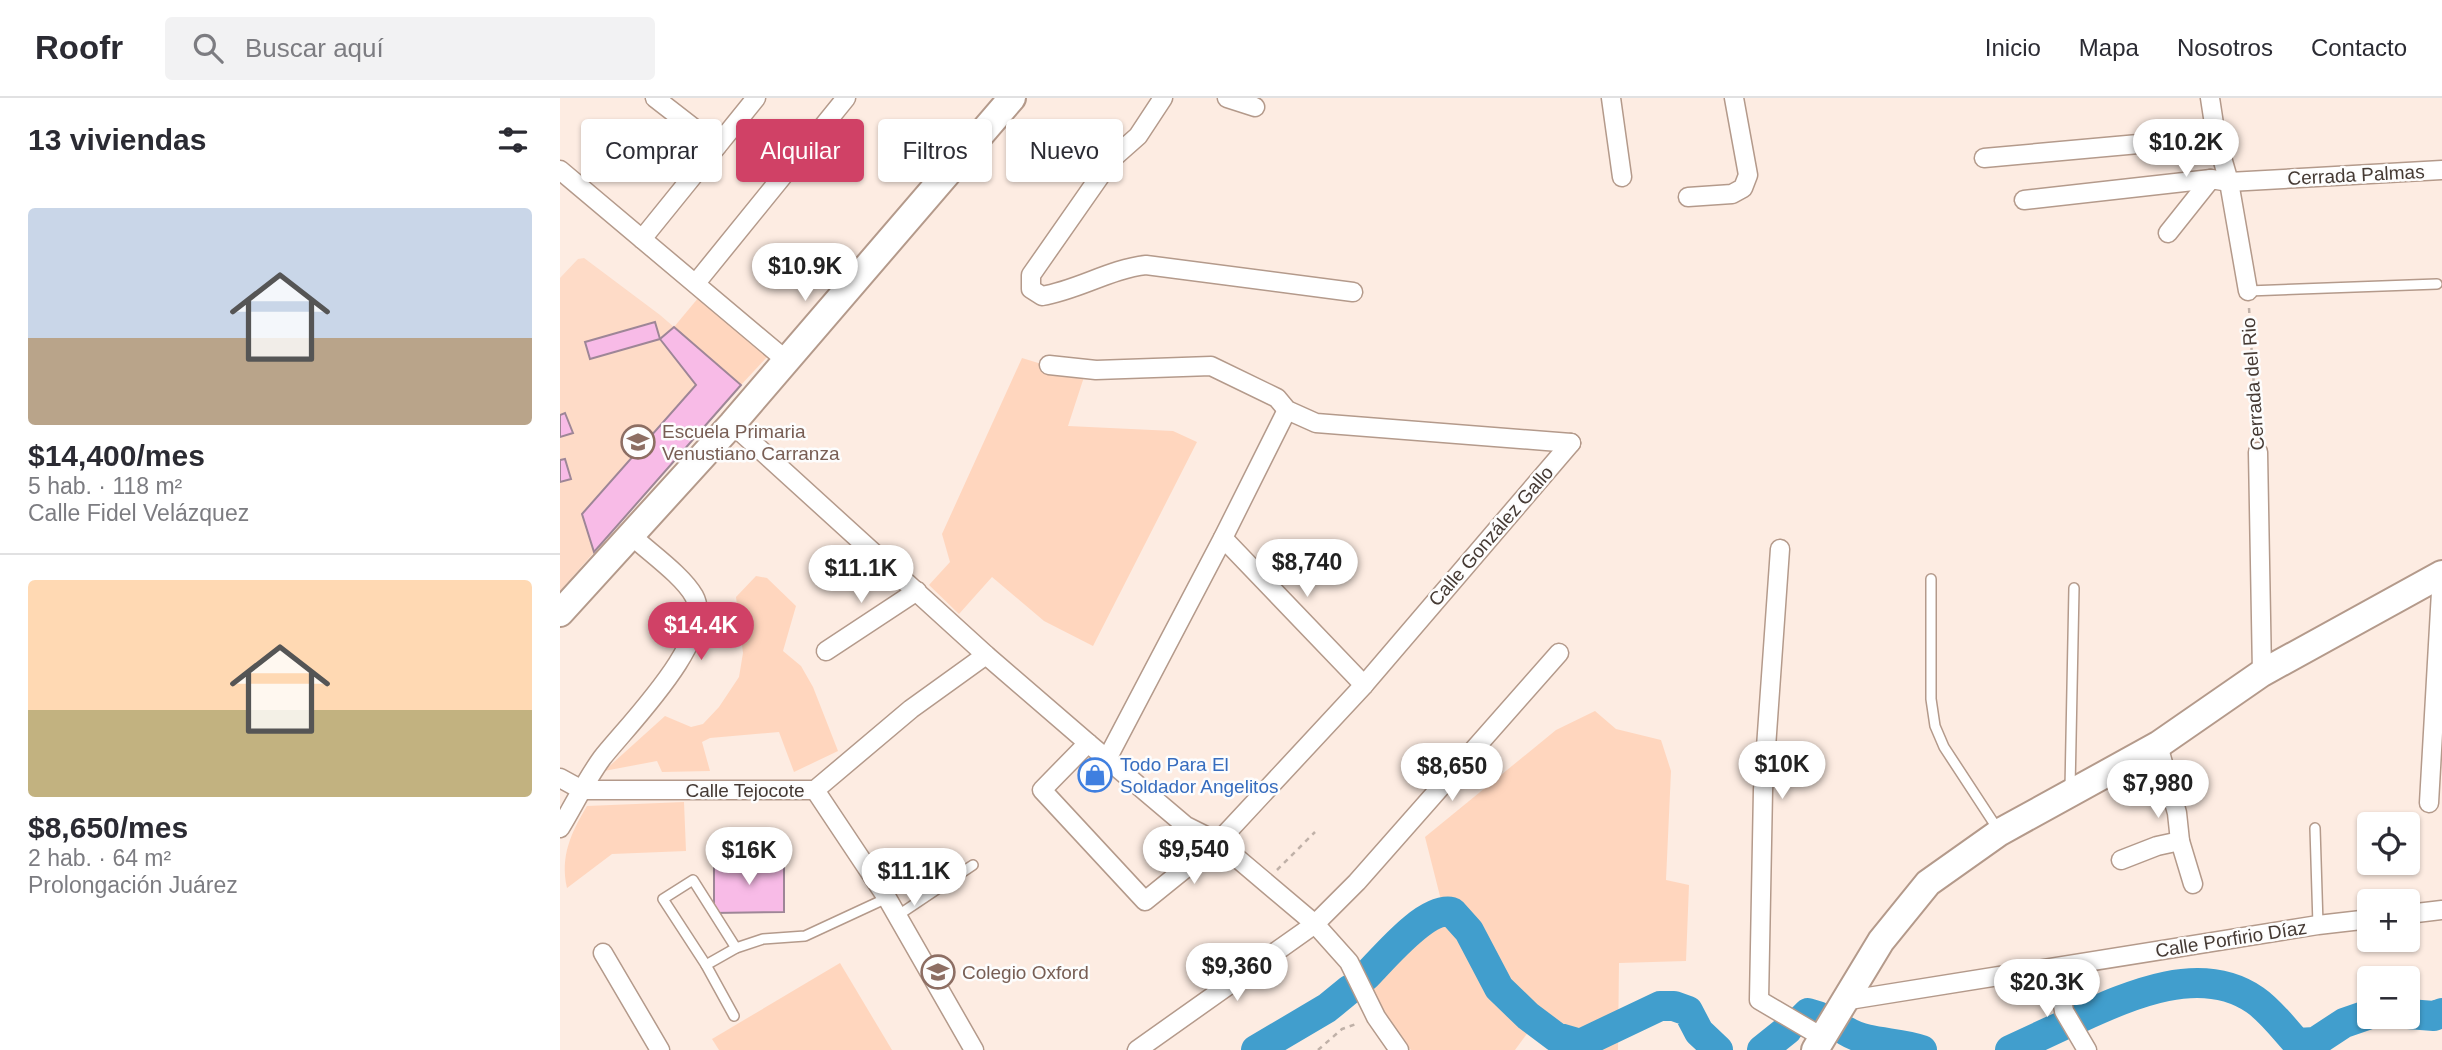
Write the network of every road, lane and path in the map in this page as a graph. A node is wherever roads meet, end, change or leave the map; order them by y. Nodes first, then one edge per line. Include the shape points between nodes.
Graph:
1 (655, 98) edge
2 (757, 98) edge
3 (846, 98) edge
4 (1012, 98) edge
5 (1163, 98) edge
6 (1227, 98) edge
7 (1611, 98) edge
8 (1734, 98) edge
9 (2210, 98) edge
10 (1255, 107) dead end
11 (682, 119) edge
12 (2216, 136) junction
13 (722, 140) edge
14 (1984, 158) dead end
15 (560, 170) edge
16 (2442, 170) edge
17 (1622, 177) dead end
18 (2220, 180) junction
19 (688, 182) edge
20 (1688, 197) dead end
21 (2024, 200) dead end
22 (2168, 233) dead end
23 (642, 239) junction
24 (696, 282) junction
25 (2437, 284) dead end
26 (2248, 291) junction
27 (1353, 292) dead end
28 (787, 361) junction
29 (1049, 365) dead end
30 (1287, 410) junction
31 (732, 424) junction
32 (2258, 452) joint
33 (632, 536) junction
34 (1223, 538) junction
35 (1780, 549) dead end
36 (2442, 574) edge
37 (1931, 579) dead end
38 (2074, 588) dead end
39 (917, 591) junction
40 (560, 613) edge
41 (826, 651) dead end
42 (1559, 653) dead end
43 (986, 655) junction
44 (2262, 673) junction
45 (1364, 685) junction
46 (1088, 743) junction
47 (2158, 745) junction
48 (1107, 759) junction
49 (560, 778) edge
50 (582, 790) junction
51 (815, 790) junction
52 (2069, 794) junction
53 (2429, 803) dead end
54 (560, 828) edge
55 (2315, 828) dead end
56 (1315, 832) dead end
57 (2000, 832) junction
58 (2180, 841) junction
59 (1218, 842) junction
60 (2121, 860) dead end
61 (973, 865) dead end
62 (1265, 883) junction
63 (2193, 884) dead end
64 (887, 898) junction
65 (2442, 910) edge
66 (2420, 913) edge
67 (897, 916) junction
68 (2357, 920) edge
69 (1315, 924) junction
70 (2318, 925) junction
71 (736, 948) junction
72 (603, 953) dead end
73 (706, 965) junction
74 (2057, 968) junction
75 (1843, 1001) junction
76 (734, 1016) dead end
77 (1376, 1017) junction
78 (1819, 1044) edge
79 (660, 1050) edge
80 (974, 1050) edge
81 (1137, 1050) edge
82 (1318, 1050) edge
83 (1399, 1050) edge
84 (2087, 1050) edge

1 - 11 street
2 - 13 street
3 - 24 street
4 - 28 main road
5 - 27 street via 1138,136 1112,159 1031,275 1031,289 1042,296 1060,293 1146,265
6 - 10 street
7 - 17 street
8 - 20 street via 1748,175 1743,188 1732,194
9 - 12 street, Cerrada del Rio
12 - 14 street
12 - 18 street, Cerrada del Rio
15 - 23 street
16 - 18 street, Cerrada Palmas
18 - 21 street, Cerrada Palmas
18 - 22 street
18 - 26 street, Cerrada del Rio
19 - 23 street
23 - 24 street
24 - 28 street
25 - 26 lane
26 - 32 path, Cerrada del Rio
28 - 31 main road
29 - 30 street via 1096,370 1211,366 1276,398
30 - 34 street
30 - 45 street, Calle González Gallo via 1316,423 1571,443
31 - 33 main road
31 - 39 street
32 - 44 street, Cerrada del Rio
33 - 40 main road
33 - 50 street via 695,596 694,635 675,670
34 - 45 street
34 - 48 street
35 - 78 street via 1763,790 1759,1000
36 - 44 main road
36 - 53 street
37 - 57 lane via 1935,726
38 - 52 lane
39 - 41 street
39 - 43 street
42 - 69 street
43 - 46 street
43 - 51 street, Calle Tejocote via 911,709
44 - 47 main road
45 - 59 street, Calle González Gallo
46 - 48 street
46 - 59 street, Calle González Gallo via 1042,790 1146,901
47 - 52 main road
47 - 58 street
48 - 59 street via 1186,826
49 - 50 street
50 - 51 street, Calle Tejocote
50 - 54 street
51 - 64 street
52 - 57 main road
55 - 70 lane
56 - 62 path
57 - 75 main road via 1928,883 1881,941
58 - 60 street
58 - 63 street
59 - 62 street
61 - 67 lane
62 - 69 street
64 - 67 street
64 - 71 lane via 805,936 763,939
65 - 66 street
67 - 80 street
68 - 70 street, Calle Porfirio Díaz
69 - 77 street via 1349,962
69 - 81 street
70 - 74 street, Calle Porfirio Díaz
71 - 73 lane
71 - 73 lane via 693,880 663,899
72 - 79 street
73 - 76 lane
74 - 75 street, Calle Porfirio Díaz
74 - 84 street via 2064,1011
75 - 78 main road
77 - 82 path via 1342,1029
77 - 83 street

